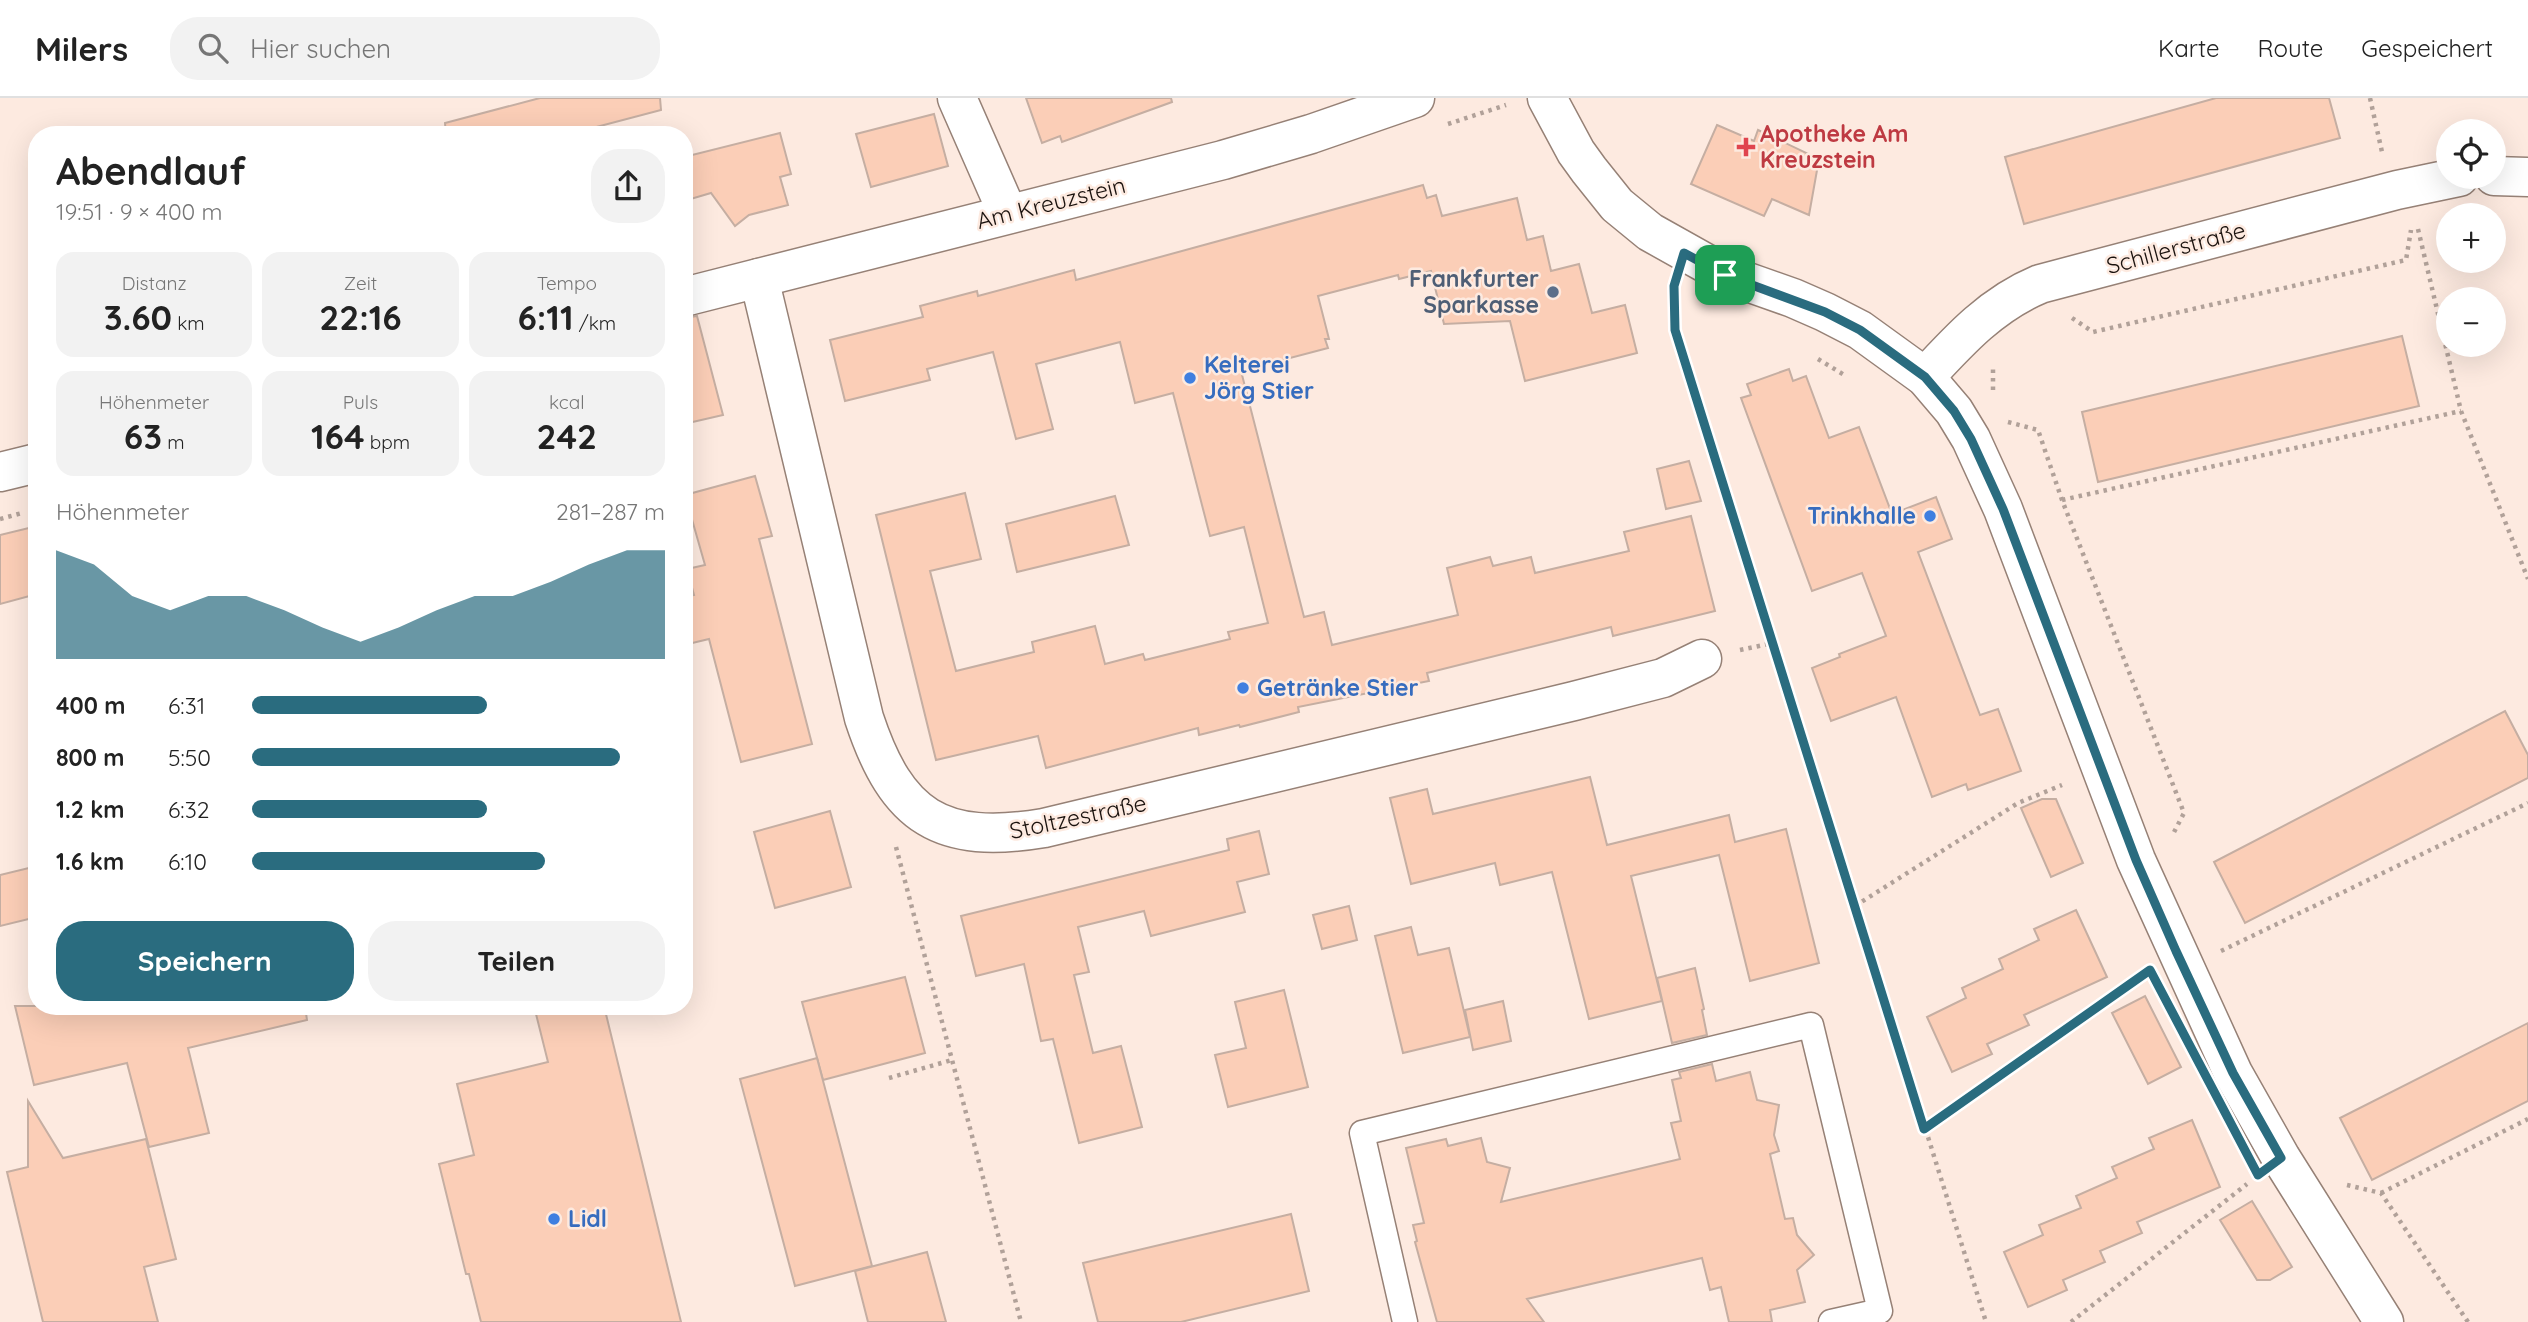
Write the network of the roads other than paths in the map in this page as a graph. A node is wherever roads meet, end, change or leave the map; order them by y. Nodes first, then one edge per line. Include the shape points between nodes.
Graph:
1 (957, 98) edge
2 (1415, 98) edge
3 (1547, 98) edge
4 (2506, 176) edge
5 (2528, 177) edge
6 (2436, 188) edge
7 (1008, 214) junction
8 (759, 278) junction
9 (693, 295) edge
10 (1925, 377) junction
11 (28, 465) edge
12 (0, 472) edge
13 (1702, 659) dead end
14 (1405, 1322) edge
15 (1832, 1322) edge
16 (2384, 1322) edge

1 - 7 street
2 - 7 street, Am Kreuzstein via 1223,160
3 - 10 street via 1576,152 1628,216 1725,275 1860,330
4 - 5 street
6 - 10 street, Schillerstraße via 2406,202 2040,284 1996,307
7 - 8 street, Am Kreuzstein
8 - 9 street, Am Kreuzstein
8 - 13 street, Stoltzestraße via 864,718 881,763 903,797 916,810 949,828 1010,834 1044,828 1574,701 1663,678
10 - 16 street via 1954,411 2003,509 2136,860 2233,1073
11 - 12 street
14 - 15 lane via 1362,1133 1811,1024 1880,1311

